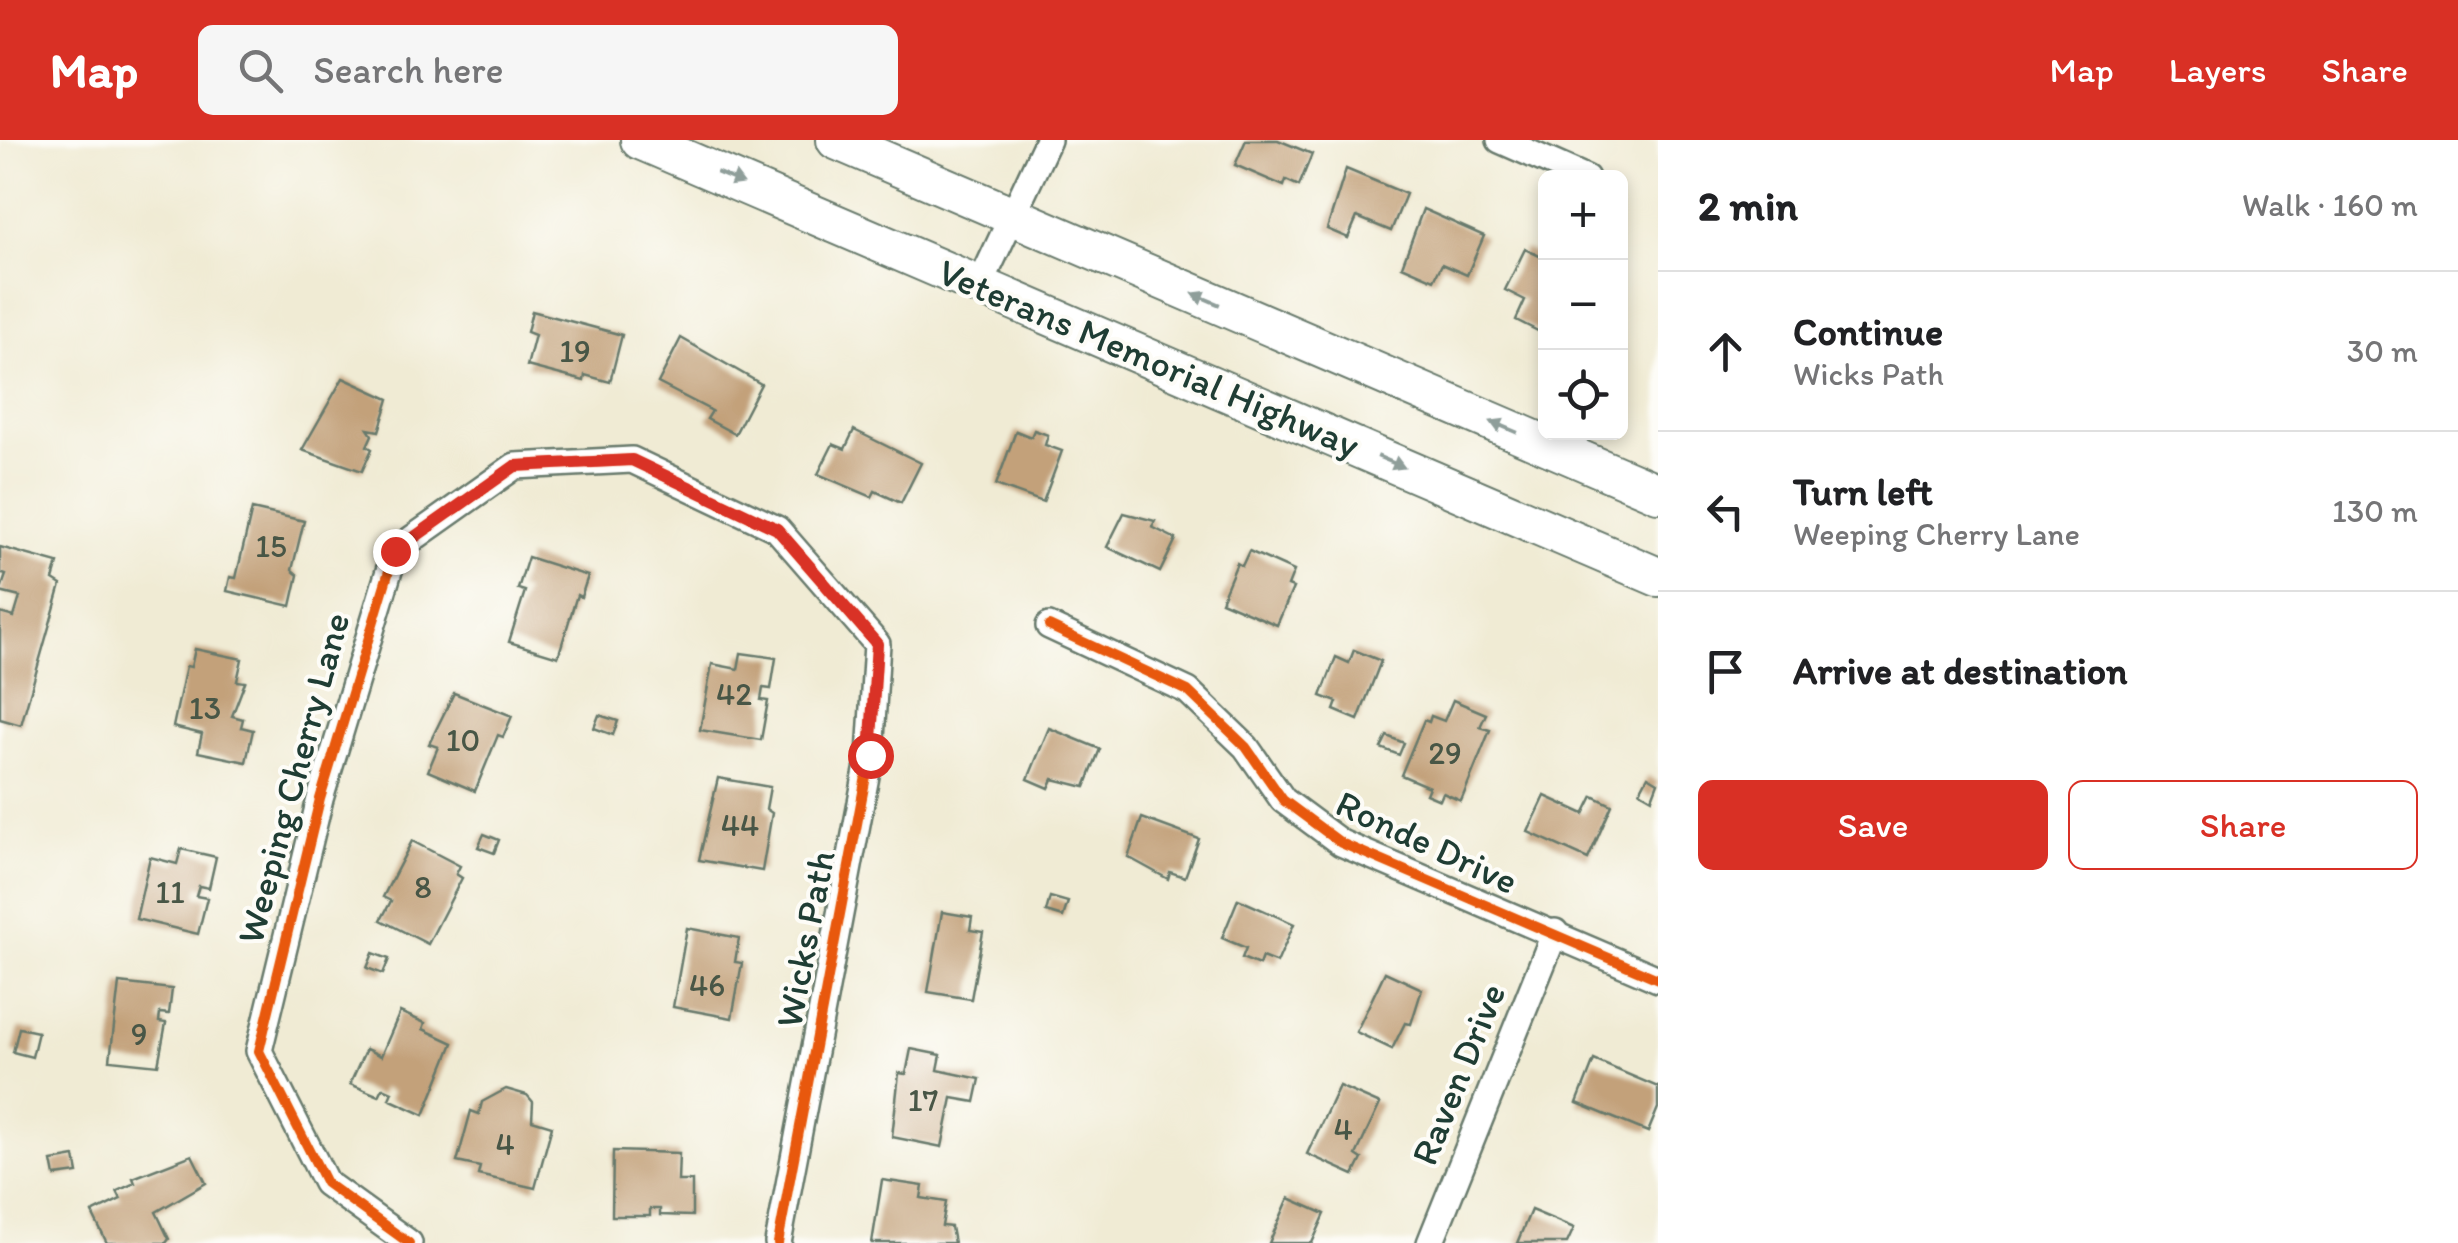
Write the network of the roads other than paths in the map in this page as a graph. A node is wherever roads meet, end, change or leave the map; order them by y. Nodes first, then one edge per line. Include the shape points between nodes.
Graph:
1 (640, 140) edge
2 (836, 140) edge
3 (1048, 140) edge
4 (1500, 140) edge
5 (1568, 170) edge
6 (1012, 215) junction
7 (980, 285) junction
8 (1658, 493) edge
9 (1658, 577) edge
10 (1050, 626) dead end
11 (877, 644) joint
12 (1555, 932) junction
13 (1658, 979) edge
14 (409, 1243) edge
15 (778, 1243) edge
16 (1430, 1243) edge

1 -> 7 main road, Veterans Memorial Highway
2 - 6 main road, Veterans Memorial Highway
3 - 6 street
4 - 5 street
6 - 7 street
8 -> 6 main road, Veterans Memorial Highway
7 -> 9 main road, Veterans Memorial Highway
10 - 12 street, Ronde Drive via 1188,691 1246,748 1283,800 1341,843
11 - 14 street, Weeping Cherry Lane via 777,529 632,460 515,466 395,551 320,799 259,1051 326,1182
11 - 15 street, Wicks Path via 870,755
12 - 13 street, Ronde Drive
12 - 16 street, Raven Drive

